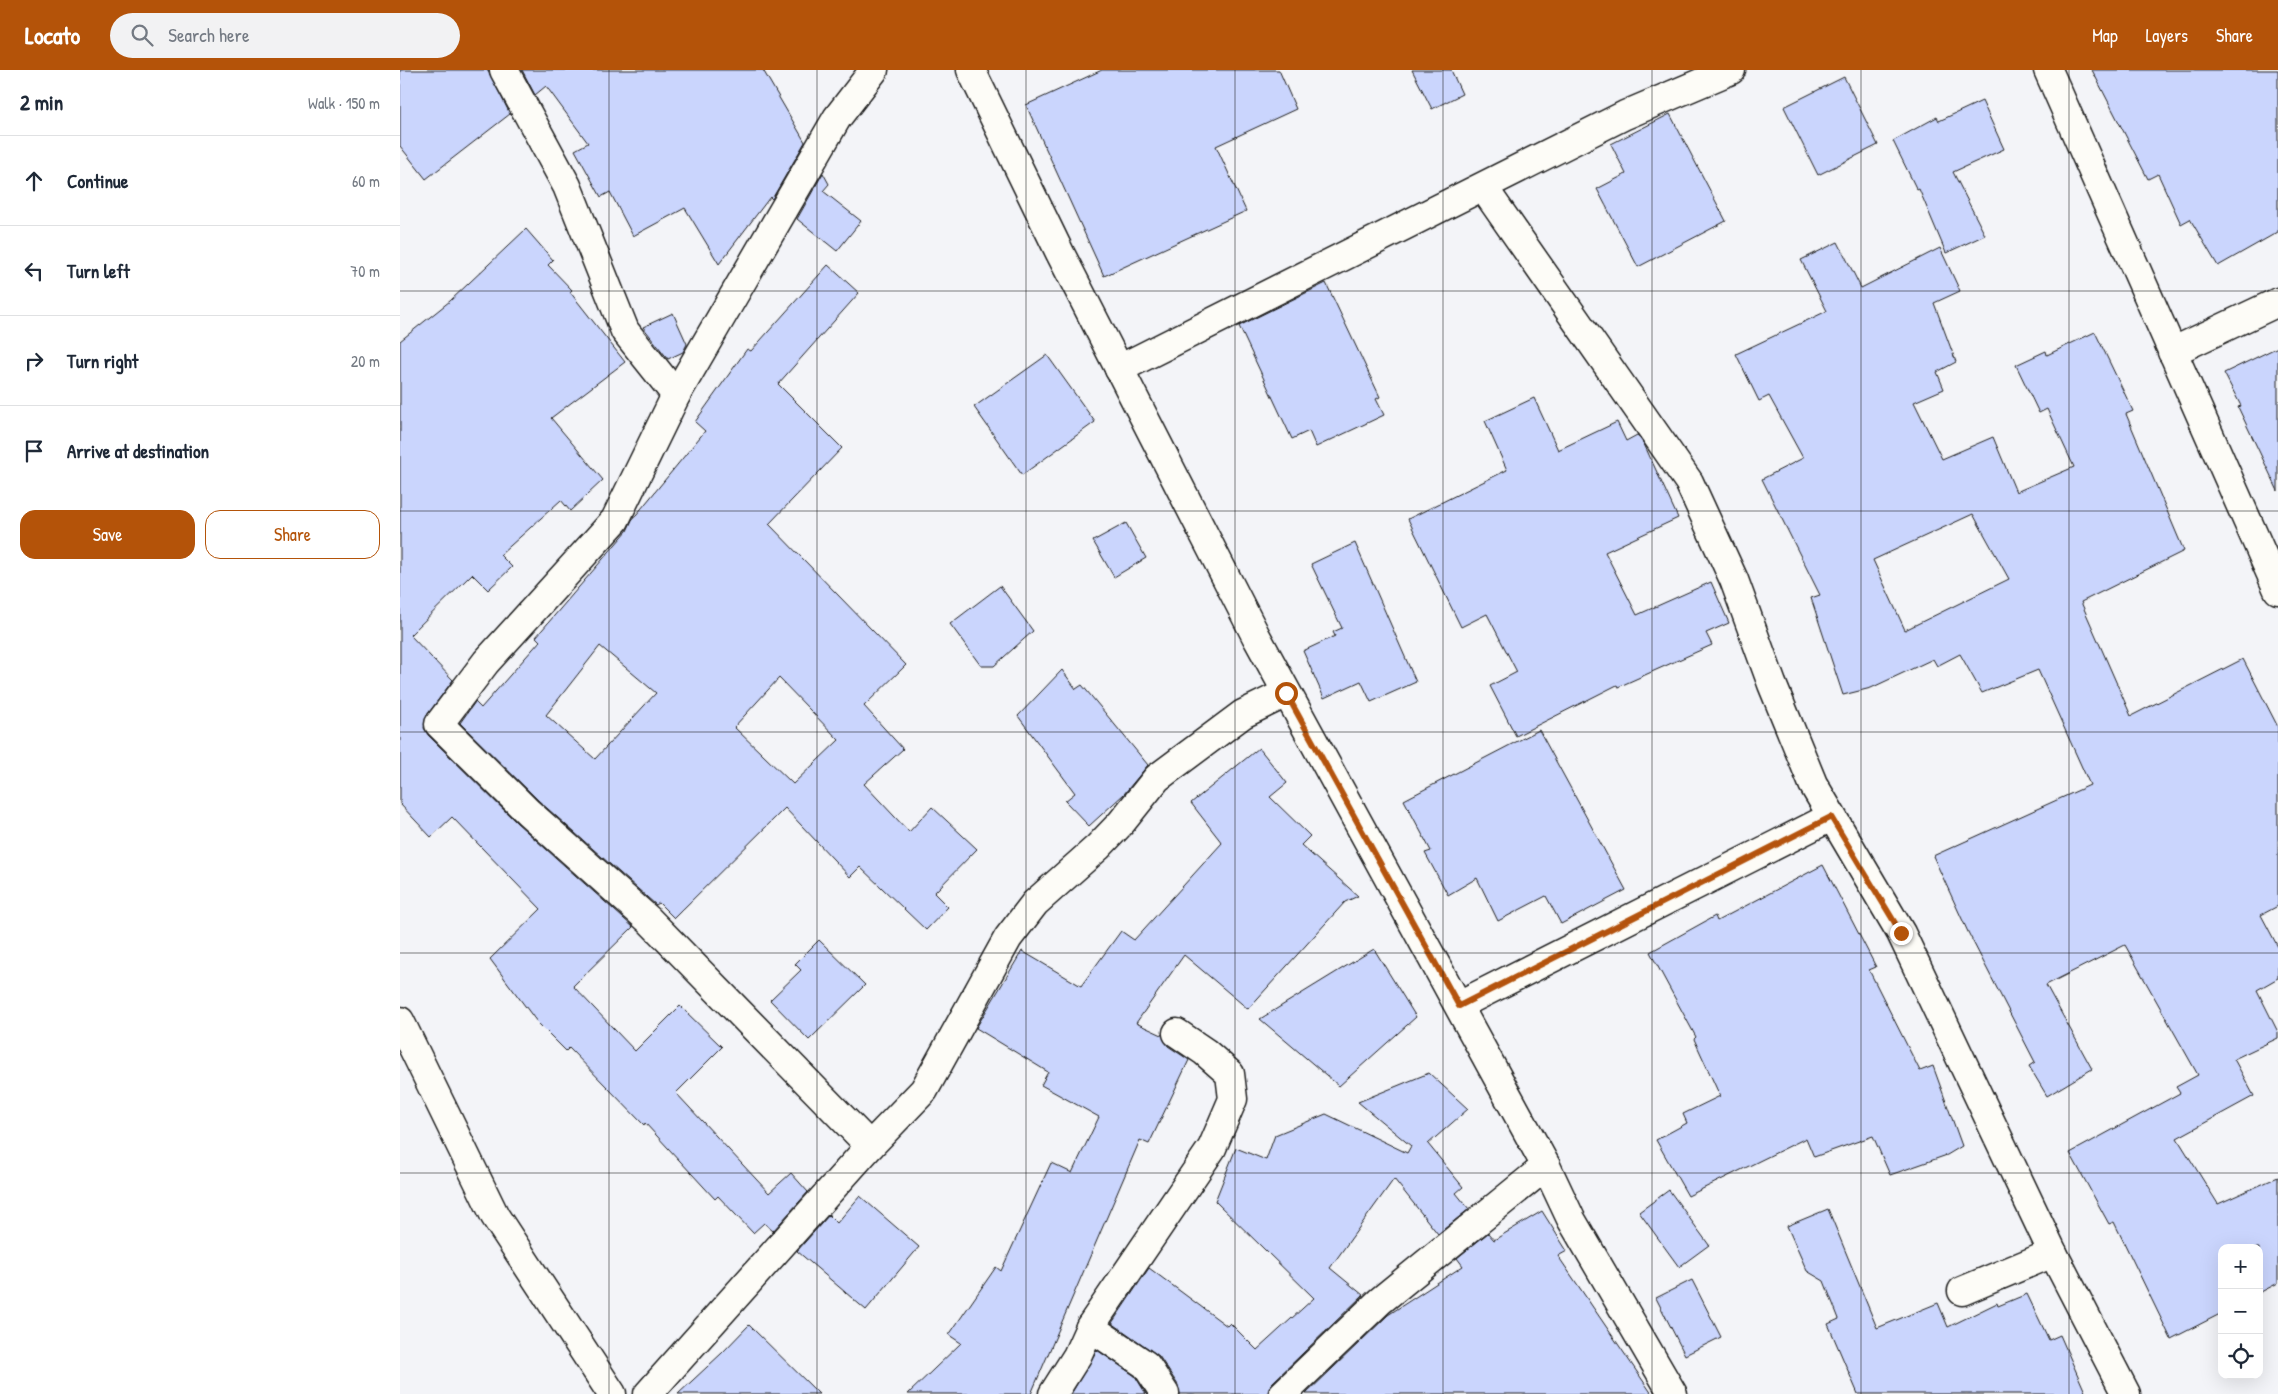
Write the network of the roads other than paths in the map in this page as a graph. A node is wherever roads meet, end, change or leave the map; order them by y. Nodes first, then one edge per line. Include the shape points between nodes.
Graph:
1 (504, 70) edge
2 (874, 70) edge
3 (971, 70) edge
4 (1731, 70) edge
5 (2048, 70) edge
6 (1483, 187) junction
7 (2278, 302) edge
8 (2172, 352) junction
9 (1119, 369) junction
10 (676, 395) junction
11 (2278, 590) edge
12 (1286, 693) junction
13 (1831, 817) junction
14 (1459, 1006) junction
15 (400, 1021) edge
16 (1177, 1033) dead end
17 (870, 1146) junction
18 (1546, 1166) junction
19 (2053, 1253) junction
20 (1962, 1291) dead end
21 (1090, 1327) junction
22 (612, 1394) edge
23 (648, 1394) edge
24 (1053, 1394) edge
25 (1165, 1394) edge
26 (1283, 1394) edge
27 (1673, 1394) edge
28 (2126, 1394) edge

1 - 10 street via 567,186 626,331
2 - 10 street via 837,118
3 - 9 street
4 - 6 street via 1625,115
5 - 8 street
6 - 9 street
6 - 13 street via 1688,482 1734,580 1772,684 1813,784
7 - 8 street
8 - 11 street
9 - 12 street
10 - 17 street via 615,520 486,662 439,724 528,812 649,920
12 - 14 street
12 - 17 street via 1243,714 1157,778 1104,841 1035,903 1008,938 924,1090
13 - 14 street
13 - 19 street via 1901,933
14 - 18 street
15 - 22 street via 495,1216
16 - 21 street via 1230,1074 1233,1099 1212,1148
17 - 23 street
18 - 26 street via 1380,1302
18 - 27 street via 1571,1219
19 - 20 street
19 - 28 street
21 - 24 street via 1077,1356
21 - 25 street via 1146,1365

